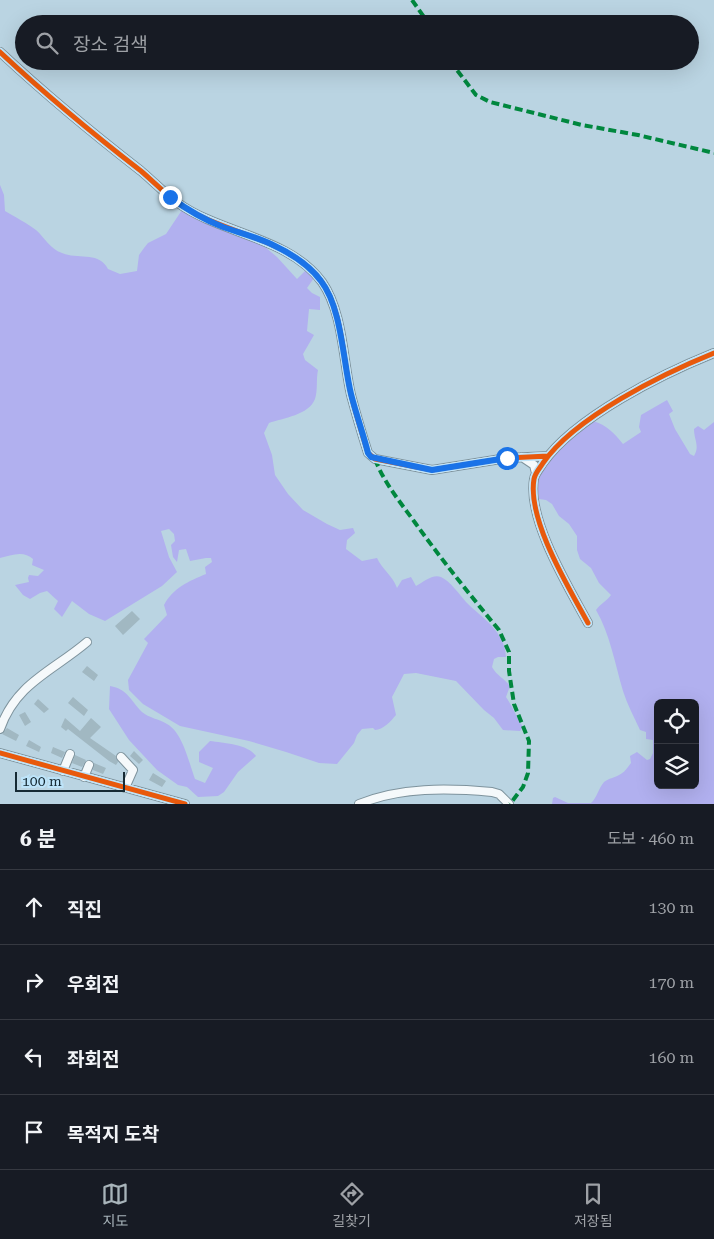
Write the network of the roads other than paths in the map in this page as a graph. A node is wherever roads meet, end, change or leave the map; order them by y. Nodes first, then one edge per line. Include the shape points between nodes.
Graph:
1 (0, 52) edge
2 (15, 65) edge
3 (21, 70) edge
4 (714, 353) edge
5 (520, 456) junction
6 (548, 456) junction
7 (536, 473) junction
8 (588, 623) dead end
9 (87, 642) dead end
10 (0, 729) edge
11 (0, 753) edge
12 (70, 754) dead end
13 (121, 757) dead end
14 (89, 765) dead end
15 (63, 771) junction
16 (84, 777) junction
17 (125, 788) junction
18 (185, 804) edge
19 (358, 804) edge
20 (509, 804) edge

1 - 2 street
3 - 5 street via 178,203 215,223 275,246 308,268 322,282 336,312 351,395 371,457 432,470
4 - 6 street via 633,392 577,428
5 - 6 street
5 - 7 street via 534,465
6 - 7 street
7 - 8 street via 538,520 557,565
9 - 10 street via 20,693
11 - 15 street
12 - 15 street
13 - 17 street via 133,770
14 - 16 street
15 - 16 street
16 - 17 street
17 - 18 street
19 - 20 street via 401,792 448,791 492,792

